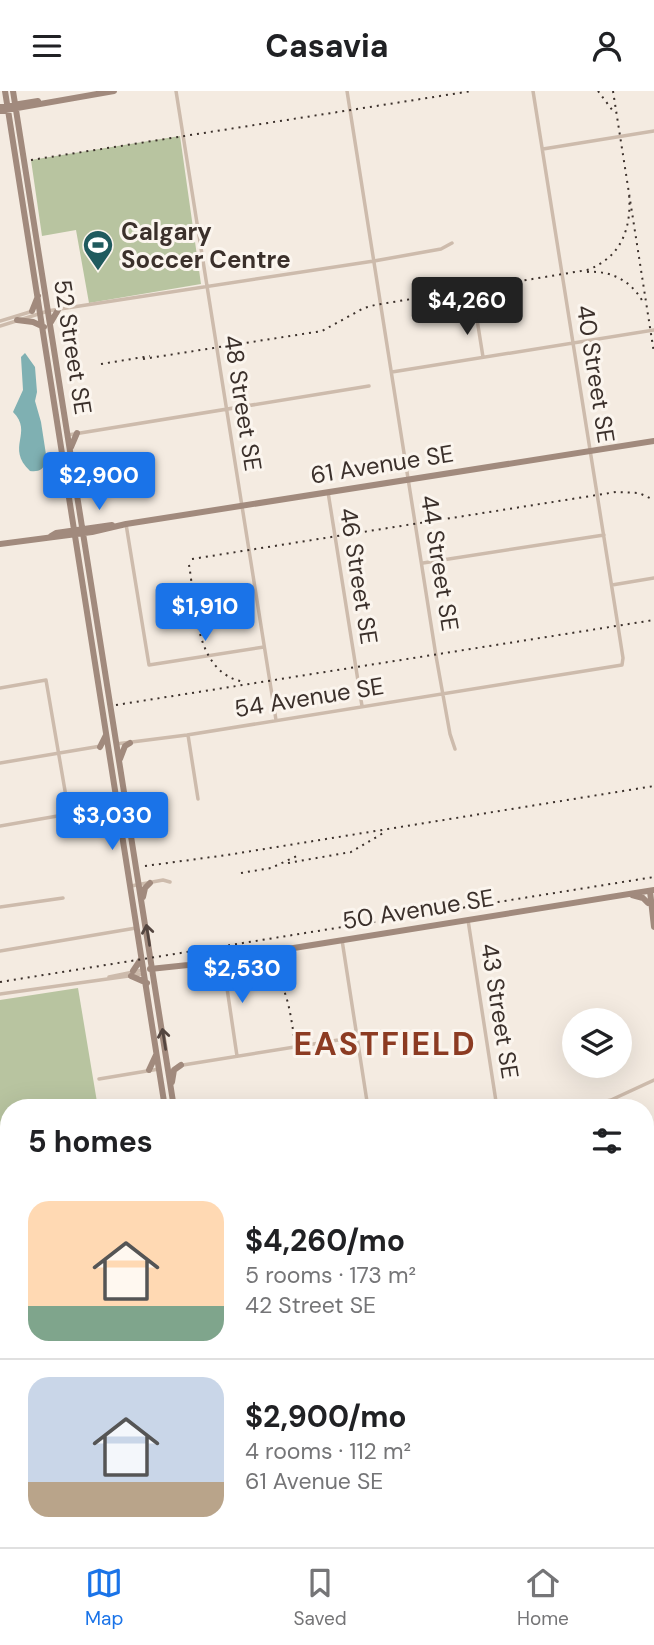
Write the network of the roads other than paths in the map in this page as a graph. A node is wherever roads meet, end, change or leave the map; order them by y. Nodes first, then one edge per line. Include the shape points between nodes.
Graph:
1 (114, 91) edge
2 (176, 91) edge
3 (347, 91) edge
4 (533, 91) edge
5 (9, 92) edge
6 (26, 105) junction
7 (6, 108) edge
8 (18, 123) junction
9 (654, 131) edge
10 (543, 149) junction
11 (452, 243) dead end
12 (374, 261) junction
13 (207, 287) junction
14 (38, 294) junction
15 (58, 310) junction
16 (32, 311) junction
17 (44, 312) junction
18 (476, 313) dead end
19 (17, 320) junction
20 (0, 323) edge
21 (47, 326) junction
22 (654, 330) edge
23 (573, 343) junction
24 (483, 357) junction
25 (392, 372) junction
26 (369, 386) dead end
27 (226, 409) junction
28 (78, 433) junction
29 (68, 435) junction
30 (654, 441) edge
31 (70, 449) junction
32 (591, 451) junction
33 (409, 479) junction
34 (328, 492) junction
35 (242, 506) junction
36 (72, 516) junction
37 (125, 524) junction
38 (117, 526) junction
39 (79, 531) junction
40 (92, 532) junction
41 (66, 533) junction
42 (604, 535) junction
43 (77, 543) junction
44 (0, 544) edge
45 (86, 547) junction
46 (423, 563) junction
47 (654, 579) edge
48 (612, 586) junction
49 (264, 647) junction
50 (623, 663) joint
51 (0, 688) edge
52 (443, 694) junction
53 (362, 706) junction
54 (276, 720) junction
55 (107, 733) junction
56 (187, 735) junction
57 (130, 743) junction
58 (117, 744) junction
59 (109, 745) junction
60 (100, 747) junction
61 (455, 749) dead end
62 (58, 753) junction
63 (119, 760) junction
64 (0, 763) edge
65 (198, 799) dead end
66 (0, 826) edge
67 (170, 882) dead end
68 (150, 883) junction
69 (139, 884) junction
70 (131, 885) junction
71 (650, 891) edge
72 (631, 894) junction
73 (62, 898) dead end
74 (142, 902) junction
75 (651, 902) edge
76 (0, 907) edge
77 (653, 918) edge
78 (468, 920) junction
79 (654, 927) edge
80 (138, 928) junction
81 (342, 940) junction
82 (0, 951) edge
83 (142, 954) junction
84 (223, 959) junction
85 (188, 965) junction
86 (153, 970) junction
87 (163, 970) junction
88 (145, 972) junction
89 (132, 974) junction
90 (147, 983) junction
91 (156, 989) junction
92 (0, 994) edge
93 (357, 1037) junction
94 (157, 1049) junction
95 (237, 1056) junction
96 (168, 1064) junction
97 (181, 1065) junction
98 (160, 1068) junction
99 (149, 1070) junction
100 (99, 1079) dead end
101 (654, 1080) edge
102 (171, 1087) junction
103 (164, 1099) edge
104 (173, 1099) edge
105 (367, 1099) edge
106 (496, 1099) edge
107 (613, 1099) edge

1 - 6 main road
2 - 13 street, 48 Street SE
3 - 12 street, 44 Street SE
4 - 10 street, 40 Street SE
5 - 6 main road
5 - 7 main road
5 - 7 main road, 52 Street SE
6 - 7 main road
6 - 8 main road
7 - 8 main road, 52 Street SE
7 - 14 main road, 52 Street SE
8 - 17 main road, 52 Street SE
9 - 10 street
10 - 23 street, 40 Street SE
11 - 12 street
12 - 13 street
12 - 25 street, 44 Street SE
13 - 15 street
13 - 27 street, 48 Street SE
14 - 16 main road
14 - 17 main road, 52 Street SE
15 - 17 street
15 - 21 main road
16 - 17 street
16 - 20 street
17 - 19 street
17 - 21 main road, 52 Street SE
18 - 24 street
19 - 20 street
19 - 21 main road
21 - 29 main road, 52 Street SE
21 - 36 main road, 52 Street SE
22 - 23 street
23 - 24 street
23 - 32 street, 40 Street SE
24 - 25 street
25 - 33 street, 44 Street SE
26 - 27 street
27 - 28 street
27 - 35 street, 48 Street SE
28 - 29 street
28 - 31 main road
29 - 31 main road, 52 Street SE
30 - 32 main road, 61 Avenue SE
31 - 39 main road, 52 Street SE
32 - 33 main road, 61 Avenue SE
32 - 42 street, 40 Street SE
33 - 34 main road, 61 Avenue SE
33 - 46 street, 44 Street SE
34 - 35 main road, 61 Avenue SE
34 - 53 street, 46 Street SE
35 - 37 main road, 61 Avenue SE
35 - 49 street, 48 Street SE
36 - 39 main road, 52 Street SE
36 - 41 main road
37 - 38 main road, 61 Avenue SE
37 - 49 street via 149,665
38 - 39 main road, 61 Avenue SE
38 - 40 main road, 61 Avenue SE
39 - 40 main road, 61 Avenue SE
39 - 41 main road, 61 Avenue SE
39 - 43 main road, 52 Street SE
39 - 45 main road, 52 Street SE
40 - 45 main road
41 - 43 main road
41 - 44 main road, 61 Avenue SE
42 - 46 street
42 - 48 street, 40 Street SE
43 - 55 main road, 52 Street SE
45 - 58 main road, 52 Street SE
46 - 52 street, 44 Street SE
47 - 48 street
48 - 50 street, 40 Street SE
49 - 54 street, 48 Street SE
50 - 52 street, 54 Avenue SE
51 - 62 street via 46,680
52 - 53 street, 54 Avenue SE
52 - 61 street, 44 Street SE
53 - 54 street, 54 Avenue SE
54 - 56 street, 54 Avenue SE
55 - 59 main road, 52 Street SE
55 - 60 main road
56 - 57 street, 54 Avenue SE
56 - 65 street
57 - 58 street, 54 Avenue SE
57 - 63 main road
58 - 59 street, 54 Avenue SE
58 - 63 main road, 52 Street SE
59 - 60 street, 54 Avenue SE
59 - 70 main road, 52 Street SE
60 - 62 street, 54 Avenue SE
62 - 64 street, 54 Avenue SE
62 - 66 street via 69,814
63 - 69 main road, 52 Street SE
67 - 68 street
68 - 69 street
68 - 74 main road
69 - 70 street
69 - 74 main road, 52 Street SE
70 - 80 main road, 52 Street SE
71 - 72 main road, 50 Avenue SE
71 - 75 main road
72 - 75 main road
72 - 78 main road, 50 Avenue SE
73 - 76 street
86 -> 74 main road, 52 Street SE
75 - 77 main road
77 - 79 main road
78 - 81 main road, 50 Avenue SE
78 - 106 street, 43 Street SE
80 - 82 street
80 - 83 main road, 52 Street SE
81 - 84 main road, 50 Avenue SE
81 - 93 street
83 - 88 main road, 52 Street SE
83 - 89 main road
84 - 85 main road, 50 Avenue SE
84 - 95 street
85 - 86 main road, 50 Avenue SE
85 - 87 main road, 50 Avenue SE
86 - 87 main road, 50 Avenue SE
86 - 88 main road, 50 Avenue SE
86 - 91 main road, 52 Street SE
87 - 91 main road
88 - 89 street, 50 Avenue SE
88 - 90 main road, 52 Street SE
89 - 90 main road
89 - 92 street, 50 Avenue SE
90 - 94 main road, 52 Street SE
96 -> 91 main road, 52 Street SE
93 - 95 street
93 - 105 street
94 - 98 main road, 52 Street SE
94 - 99 main road
95 - 97 street
96 - 97 main road
96 - 98 street
96 - 102 main road, 52 Street SE
97 - 102 main road via 174,1070
98 - 99 street
98 - 103 main road, 52 Street SE
99 - 100 street
101 - 107 street
102 - 104 main road, 52 Street SE

